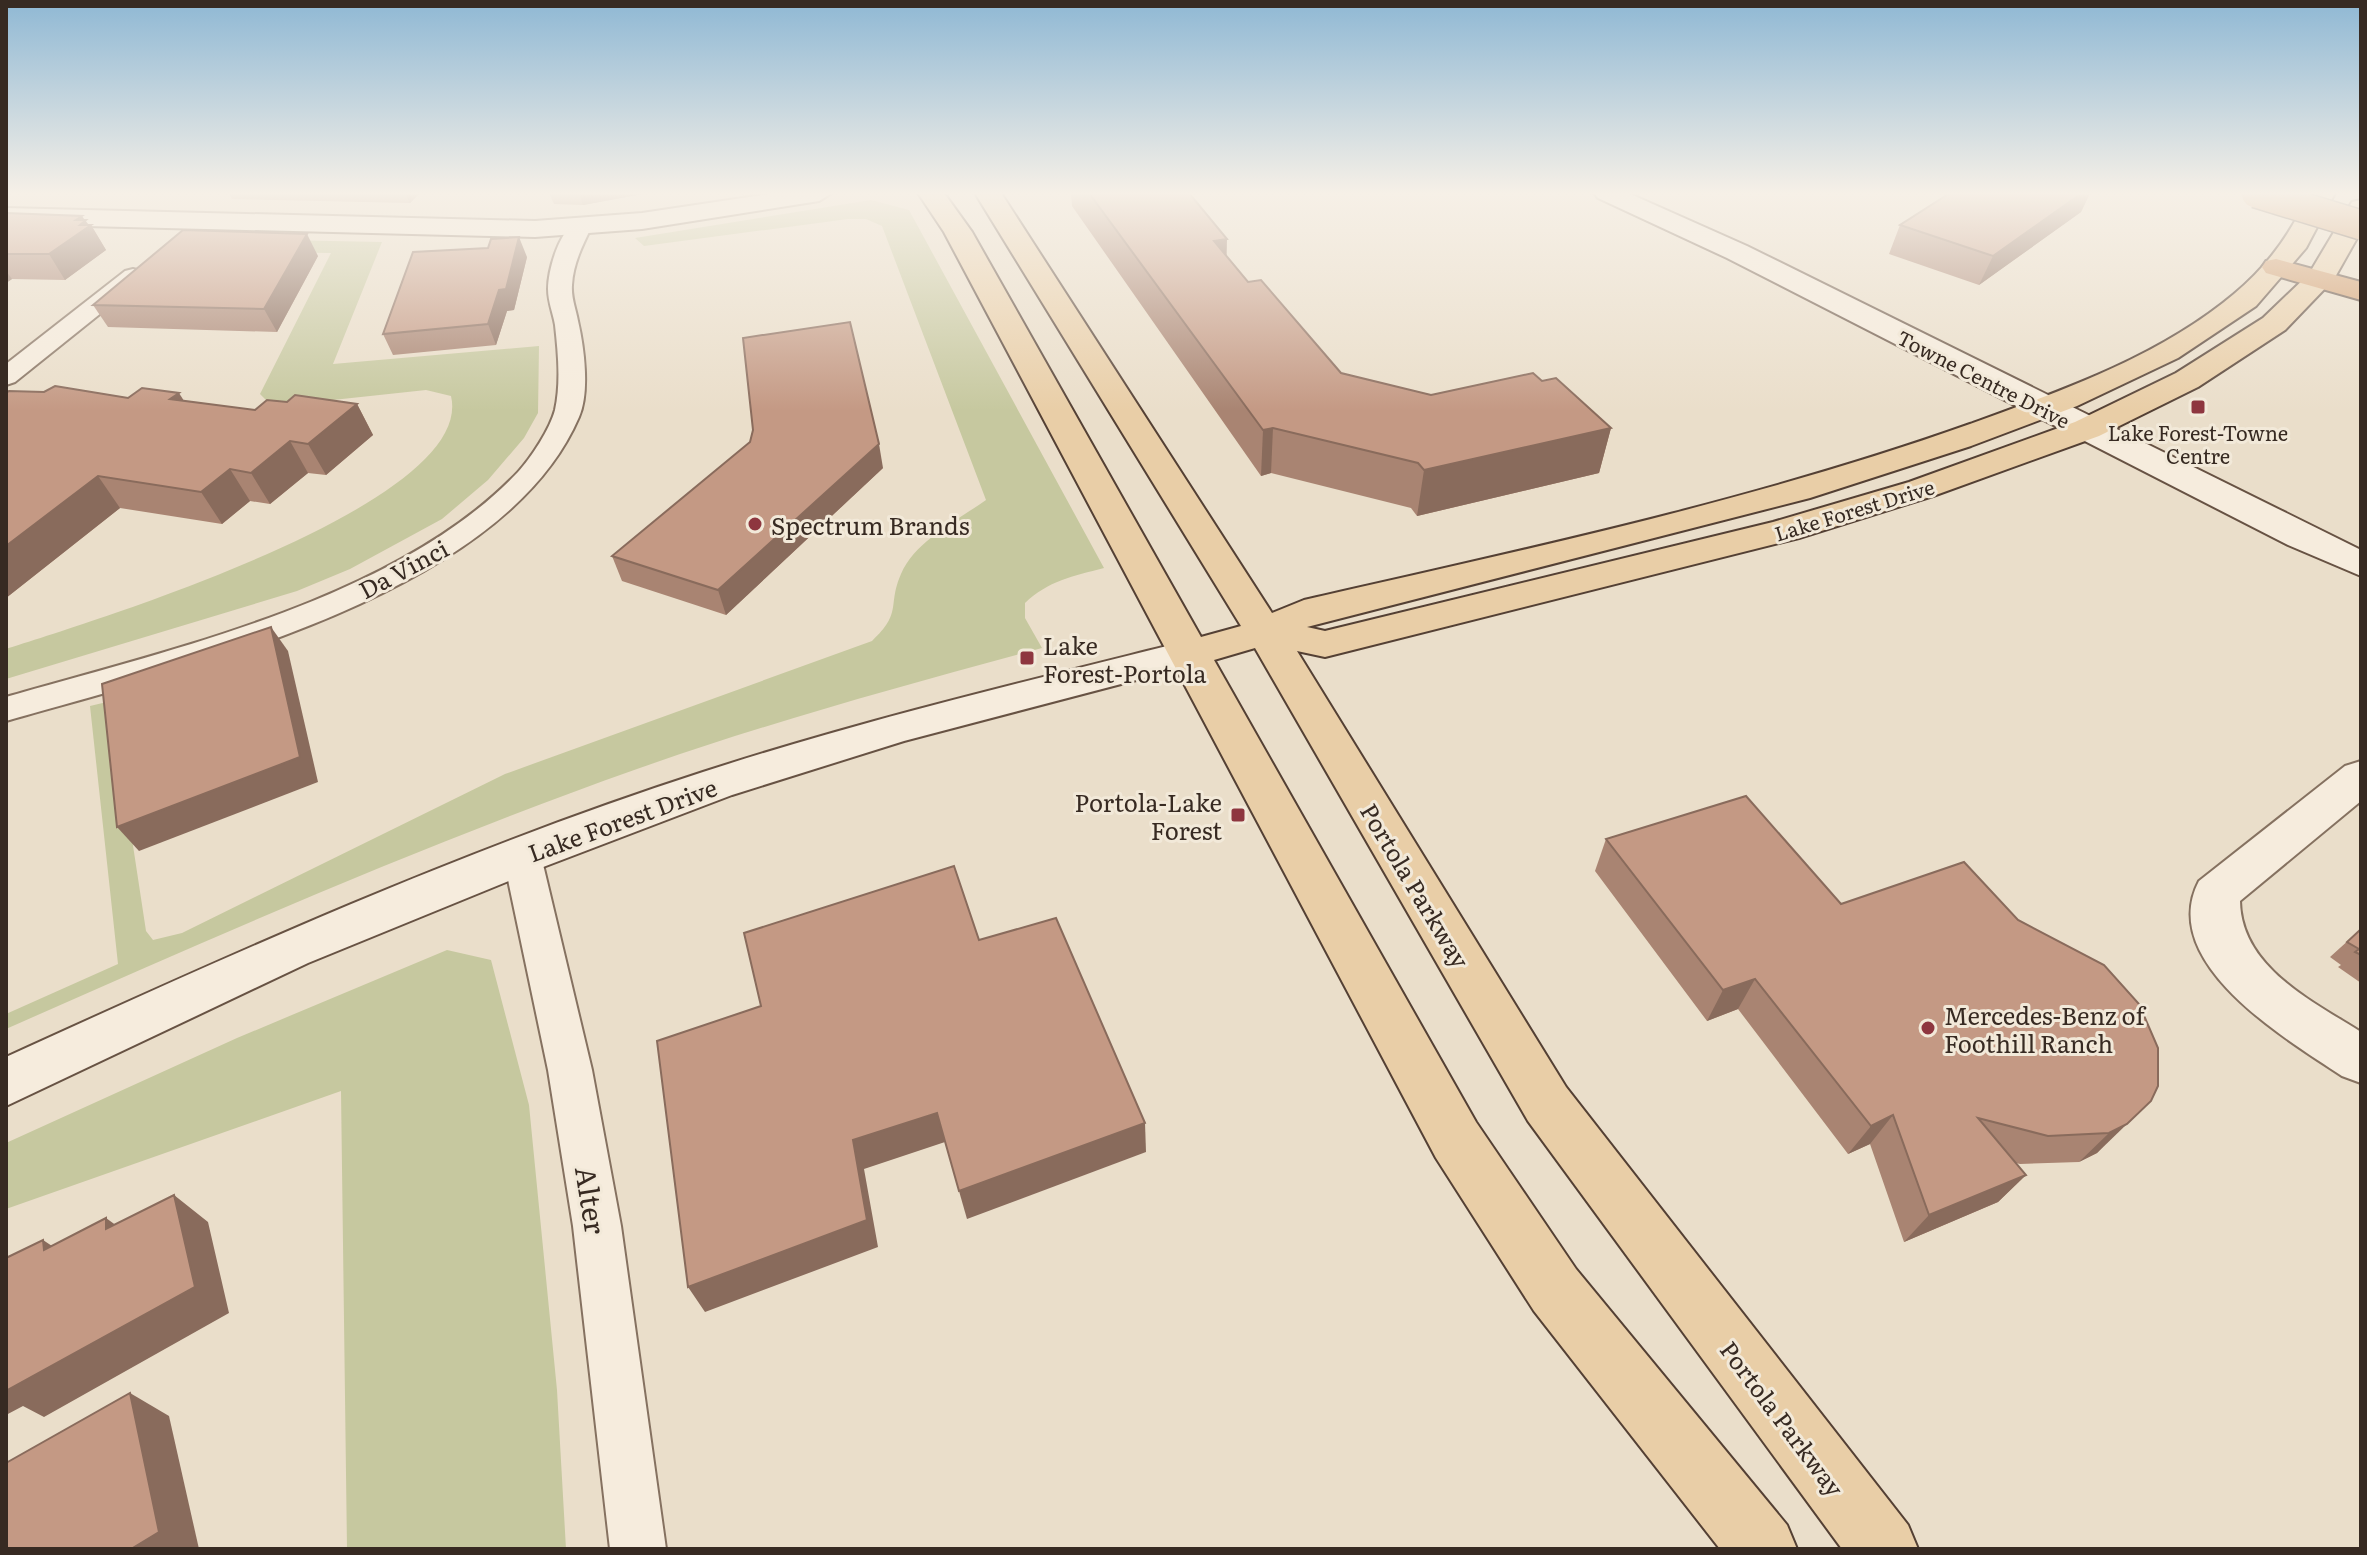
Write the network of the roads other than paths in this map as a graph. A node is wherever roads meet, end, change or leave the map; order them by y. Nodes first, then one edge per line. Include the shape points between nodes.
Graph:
1 (147, 266) edge
2 (566, 266) edge
3 (977, 266) edge
4 (1034, 266) edge
5 (1764, 266) edge
6 (2328, 266) edge
7 (2276, 267) joint
8 (2320, 279) junction
9 (2361, 291) edge
10 (6, 377) edge
11 (2045, 408) junction
12 (2087, 429) junction
13 (2361, 564) edge
14 (1265, 632) junction
15 (1191, 653) junction
16 (6, 709) edge
17 (2361, 777) edge
18 (522, 856) junction
19 (2361, 1060) edge
20 (6, 1082) edge
21 (638, 1549) edge
22 (1763, 1549) edge
23 (1884, 1549) edge

1 - 10 street
2 - 16 street, Da Vinci via 559,286 567,323 568,414 548,453 501,506 457,540 381,583 312,612
3 - 15 main road
4 - 14 main road, Portola Parkway
5 - 11 main road, Towne Centre Drive
6 - 8 main road, Lake Forest Drive
7 - 8 highway
7 - 11 main road, Lake Forest Drive via 2232,310 2147,363
8 - 9 highway
8 - 12 main road, Lake Forest Drive via 2274,324 2187,380
11 - 12 main road, Towne Centre Drive
11 - 14 main road, Lake Forest Drive via 1755,505 1304,613
12 - 13 main road, Towne Centre Drive
12 - 14 main road, Lake Forest Drive via 1921,489 1786,530 1543,592 1325,644
14 - 15 main road, Lake Forest Drive
14 - 23 main road, Portola Parkway via 1547,1104
15 - 18 main road, Lake Forest Drive via 898,728 716,784
15 - 22 main road via 1456,1140 1555,1290
17 - 19 main road via 2216,894 2212,915 2219,940 2239,968 2268,996
18 - 20 main road, Lake Forest Drive via 291,949
18 - 21 street, Alter via 570,1070 597,1226

